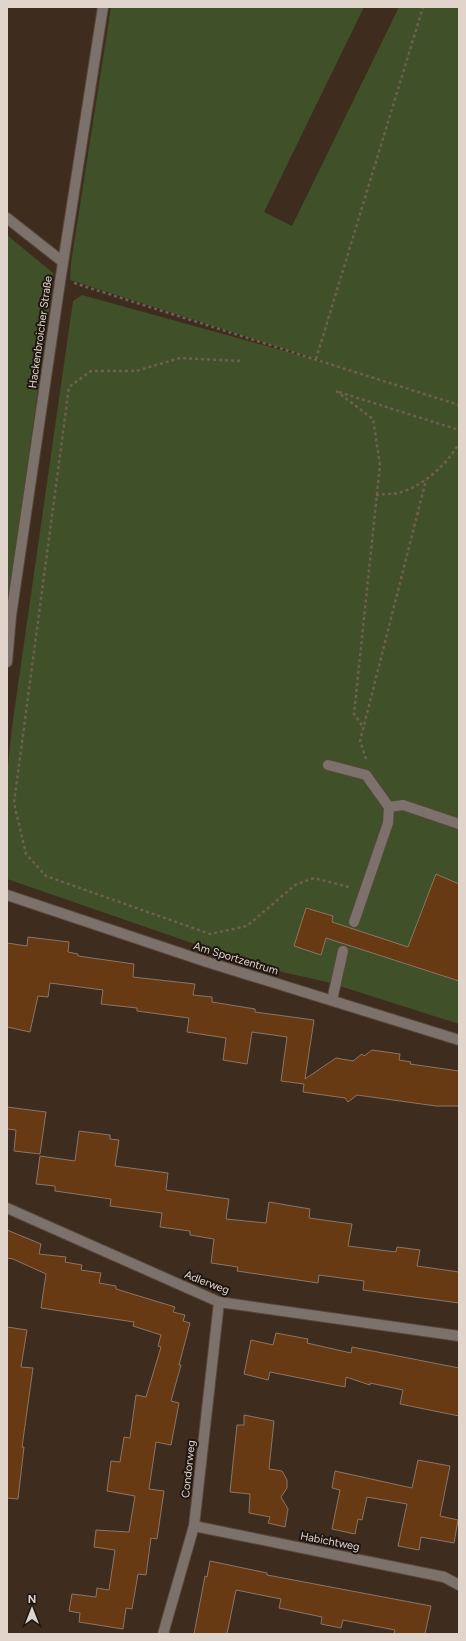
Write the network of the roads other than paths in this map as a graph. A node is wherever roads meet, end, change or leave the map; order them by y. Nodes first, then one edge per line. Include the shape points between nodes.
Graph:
1 (103, 7) edge
2 (7, 218) edge
3 (63, 262) junction
4 (7, 662) edge
5 (328, 765) dead end
6 (389, 807) junction
7 (459, 824) edge
8 (7, 895) edge
9 (354, 922) dead end
10 (343, 951) dead end
11 (332, 1000) junction
12 (459, 1040) edge
13 (7, 1208) edge
14 (219, 1302) junction
15 (459, 1336) edge
16 (194, 1526) junction
17 (459, 1586) edge
18 (163, 1634) edge

1 - 3 street, Hackenbroicher Straße
2 - 3 street
3 - 4 street, Hackenbroicher Straße via 11,616
5 - 6 street via 366,775
6 - 7 street via 403,805
6 - 9 street via 388,823
8 - 11 street, Am Sportzentrum via 207,962
10 - 11 street
11 - 12 street, Am Sportzentrum
13 - 14 street, Adlerweg
14 - 15 street, Adlerweg
14 - 16 street, Condorweg
16 - 17 street, Habichtweg via 444,1576
16 - 18 street, Condorweg

